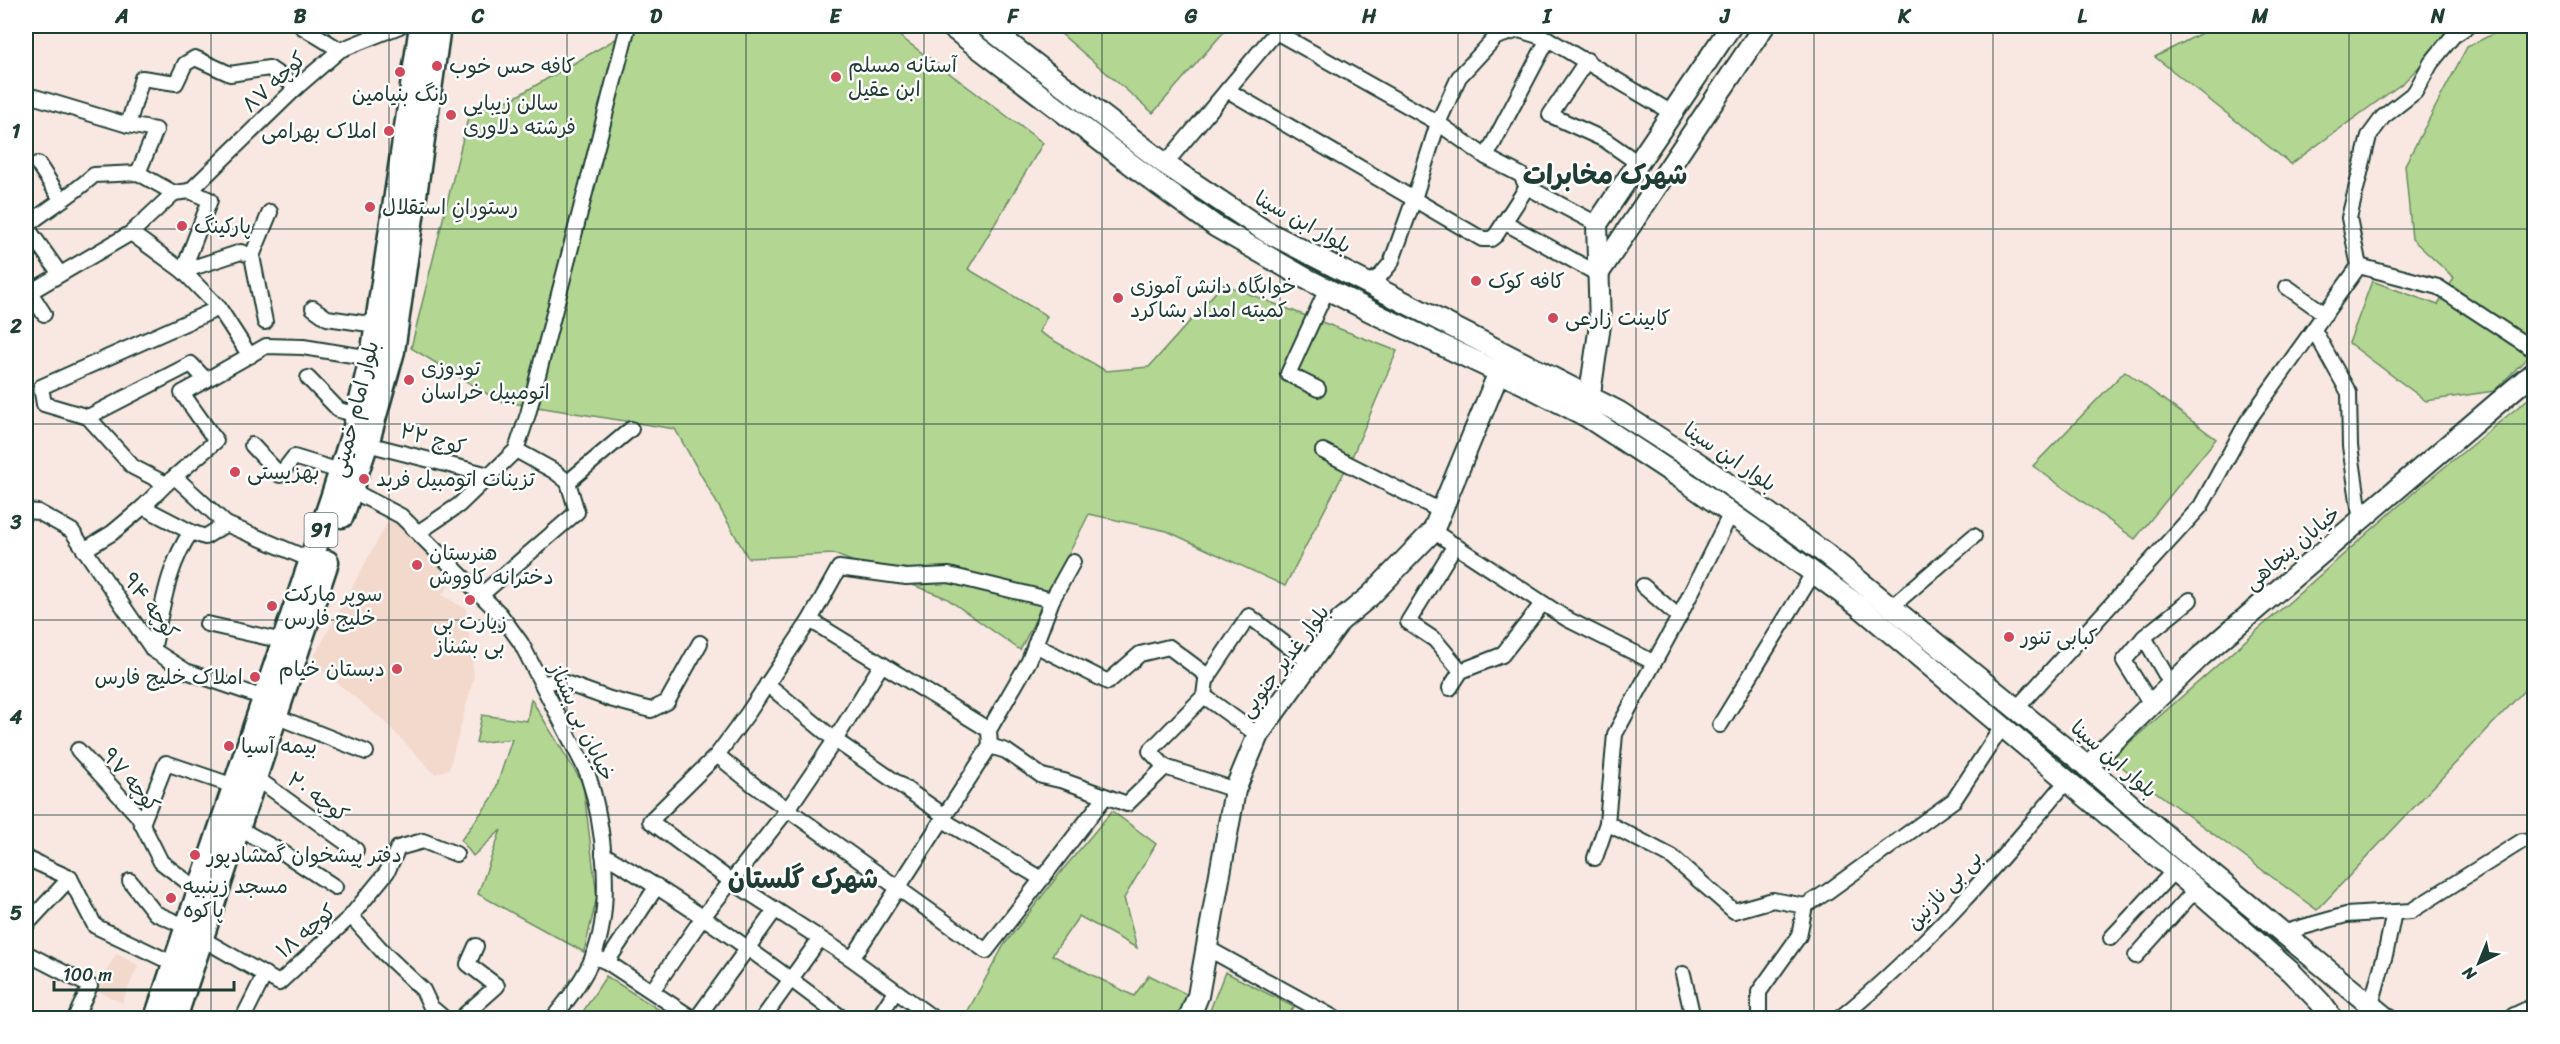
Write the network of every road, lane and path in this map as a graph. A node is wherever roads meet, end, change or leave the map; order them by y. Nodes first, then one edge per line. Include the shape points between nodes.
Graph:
1 (301, 26) edge
2 (400, 26) edge
3 (421, 26) edge
4 (439, 26) edge
5 (628, 26) edge
6 (950, 26) edge
7 (986, 26) edge
8 (1731, 26) edge
9 (1764, 26) edge
10 (2468, 26) edge
11 (1279, 28) edge
12 (1548, 39) junction
13 (340, 50) junction
14 (1587, 60) junction
15 (297, 87) junction
16 (1227, 90) junction
17 (35, 97) dead end
18 (1672, 113) junction
19 (1438, 123) junction
20 (128, 125) junction
21 (1486, 157) junction
22 (1638, 163) junction
23 (38, 164) dead end
24 (1164, 164) junction
25 (138, 173) junction
26 (1527, 187) junction
27 (190, 191) junction
28 (174, 193) junction
29 (61, 199) junction
30 (1414, 199) junction
31 (270, 212) dead end
32 (402, 216) junction
33 (1504, 222) junction
34 (1597, 224) junction
35 (26, 226) edge
36 (131, 232) junction
37 (252, 256) junction
38 (2359, 266) junction
39 (183, 272) junction
40 (60, 274) junction
41 (1598, 274) junction
42 (1367, 284) junction
43 (2287, 287) dead end
44 (1327, 289) junction
45 (219, 308) junction
46 (313, 308) dead end
47 (44, 314) dead end
48 (2325, 314) junction
49 (265, 322) dead end
50 (376, 325) junction
51 (2314, 330) junction
52 (2535, 350) edge
53 (250, 356) junction
54 (371, 358) junction
55 (1499, 372) junction
56 (2535, 372) edge
57 (308, 378) dead end
58 (206, 380) junction
59 (1318, 389) dead end
60 (1590, 396) junction
61 (357, 415) junction
62 (1586, 416) junction
63 (88, 417) junction
64 (631, 429) dead end
65 (252, 444) dead end
66 (367, 444) junction
67 (516, 450) junction
68 (1323, 451) dead end
69 (489, 476) junction
70 (346, 480) junction
71 (171, 481) junction
72 (568, 482) junction
73 (143, 507) junction
74 (26, 511) edge
75 (1441, 511) junction
76 (1731, 513) junction
77 (2361, 521) junction
78 (226, 524) junction
79 (1433, 531) junction
80 (191, 532) junction
81 (419, 532) junction
82 (1974, 536) dead end
83 (1455, 545) junction
84 (84, 549) junction
85 (311, 560) junction
86 (1073, 561) dead end
87 (1814, 572) junction
88 (1643, 586) dead end
89 (481, 595) junction
90 (1052, 600) junction
91 (2190, 600) dead end
92 (1542, 604) junction
93 (1892, 607) junction
94 (1679, 617) junction
95 (810, 620) junction
96 (207, 624) dead end
97 (2144, 637) junction
98 (283, 641) junction
99 (700, 643) dead end
100 (1035, 645) junction
101 (153, 650) junction
102 (1653, 662) junction
103 (1310, 663) junction
104 (882, 664) junction
105 (1461, 671) junction
106 (1209, 677) junction
107 (543, 684) junction
108 (768, 684) junction
109 (2171, 684) junction
110 (1450, 688) dead end
111 (1204, 696) junction
112 (2151, 704) junction
113 (273, 705) junction
114 (2016, 709) junction
115 (1720, 725) dead end
116 (2002, 727) junction
117 (989, 730) junction
118 (1258, 735) junction
119 (835, 740) junction
120 (990, 746) junction
121 (78, 750) dead end
122 (366, 752) dead end
123 (717, 755) junction
124 (1165, 767) junction
125 (2087, 767) junction
126 (255, 777) junction
127 (2067, 781) junction
128 (234, 786) junction
129 (1235, 790) junction
130 (1105, 797) junction
131 (788, 808) junction
132 (944, 818) junction
133 (142, 824) junction
134 (1606, 824) junction
135 (238, 828) junction
136 (2522, 841) dead end
137 (356, 850) dead end
138 (456, 854) dead end
139 (603, 854) junction
140 (26, 858) edge
141 (1595, 858) dead end
142 (2174, 871) junction
143 (70, 878) junction
144 (1042, 879) junction
145 (130, 881) dead end
146 (731, 881) junction
147 (657, 886) junction
148 (335, 887) dead end
149 (899, 888) junction
150 (2196, 889) junction
151 (198, 891) junction
152 (1805, 906) junction
153 (775, 910) junction
154 (2394, 912) junction
155 (351, 916) junction
156 (703, 917) junction
157 (28, 918) edge
158 (194, 933) junction
159 (2282, 933) junction
160 (2111, 938) dead end
161 (819, 940) junction
162 (476, 946) dead end
163 (749, 947) junction
164 (1207, 948) junction
165 (26, 953) edge
166 (593, 956) junction
167 (2136, 957) dead end
168 (852, 959) junction
169 (607, 962) junction
170 (174, 963) junction
171 (265, 974) junction
172 (1683, 974) dead end
173 (792, 980) junction
174 (652, 991) junction
175 (895, 992) junction
176 (2535, 1009) edge
177 (2373, 1012) edge
178 (75, 1018) edge
179 (163, 1018) edge
180 (243, 1018) edge
181 (444, 1018) edge
182 (461, 1018) edge
183 (553, 1018) edge
184 (692, 1018) edge
185 (698, 1018) edge
186 (764, 1018) edge
187 (842, 1018) edge
188 (878, 1018) edge
189 (933, 1018) edge
190 (1189, 1018) edge
191 (1334, 1018) edge
192 (1693, 1018) edge
193 (1759, 1018) edge
194 (1840, 1018) edge
195 (2332, 1018) edge
196 (2386, 1018) edge
197 (2515, 1018) edge

1 - 13 street
2 - 13 street, کوچه ۸۷
3 - 32 main road, بلوار امام خمینی / 91
4 - 32 main road, بلوار امام خمینی / 91
5 - 67 street
6 - 44 main road via 1215,226
7 - 24 main road, بلوار ابن سینا
8 - 18 main road
9 - 41 main road
10 - 38 street via 2453,36 2431,63 2415,92 2383,117 2369,136 2349,218
11 - 16 street
11 - 19 street
12 - 14 street
12 - 19 street via 1519,30 1496,37 1459,77
12 - 21 street
13 - 15 street, کوچه ۸۷
14 - 18 street
14 - 22 street via 1550,115 1605,140
15 - 20 street via 269,68 230,74 195,58 185,64 176,83 142,78
15 - 27 street, کوچه ۸۷
16 - 24 street
16 - 30 street
17 - 20 street
18 - 22 main road
19 - 21 street
19 - 30 street
20 - 25 street via 156,130
21 - 26 street via 1521,175
22 - 34 main road
23 - 29 street
24 - 42 main road, بلوار ابن سینا via 1264,231
25 - 28 street
25 - 29 street via 94,175
26 - 33 street
26 - 34 street
27 - 28 street
27 - 39 street via 210,200
28 - 36 street
29 - 35 street
30 - 33 street via 1482,239 1491,239
30 - 42 street via 1391,263
31 - 37 street
32 - 50 main road, بلوار امام خمینی / 91
32 - 66 main road, بلوار امام خمینی / 91 via 393,351
33 - 41 street
34 - 41 main road
35 - 40 street
36 - 39 street
36 - 40 street
37 - 39 street via 241,252
37 - 49 street
38 - 48 street
38 - 52 street via 2438,287
39 - 45 street
40 - 47 street via 30,292
41 - 60 main road via 1600,325
42 - 60 main road, بلوار ابن سینا
43 - 48 street
44 - 55 main road
44 - 59 street via 1288,374
45 - 53 street
45 - 63 street via 41,387 44,404
46 - 50 street via 327,318
48 - 51 street
50 - 54 main road, بلوار امام خمینی / 91
51 - 77 street via 2349,393 2350,446
51 - 114 street via 2247,422 2201,506
53 - 54 street via 266,346 303,347
53 - 58 street
54 - 61 main road, بلوار امام خمینی / 91
55 - 62 main road
55 - 75 main road, بلوار غدیر جنوبی
56 - 77 main road, خیابان پنجاهی
57 - 61 street via 339,410
58 - 63 street via 191,364
58 - 71 street via 182,393 216,441
60 - 62 main road
60 - 93 main road, بلوار ابن سینا via 1701,465 1826,554
61 - 70 main road, بلوار امام خمینی / 91
62 - 76 main road
63 - 71 street via 133,467
64 - 72 street
65 - 70 street, خیابان بی بشناز via 280,476 294,457
66 - 69 street, کوچ ۲۲
66 - 70 main road, بلوار امام خمینی / 91
67 - 69 street
67 - 72 street
68 - 75 street
69 - 81 street via 459,505
70 - 81 street, خیابان بی بشناز
70 - 85 main road, بلوار امام خمینی / 91
70 - 113 main road, بلوار امام خمینی / 91
71 - 73 street
71 - 78 street
72 - 89 street via 577,512
73 - 80 street
73 - 84 street via 112,533
74 - 84 street, کوچه ۹۴ via 38,512 72,531
75 - 79 main road, بلوار غدیر جنوبی
76 - 87 main road
76 - 94 street
77 - 109 main road, خیابان پنجاهی
78 - 80 street via 205,537
78 - 85 street
79 - 83 street
79 - 103 main road, بلوار غدیر جنوبی via 1371,596 1340,621
80 - 101 street via 167,585
81 - 89 street, خیابان بی بشناز
82 - 93 street
83 - 92 street
83 - 105 street via 1408,622 1435,640
84 - 101 street, کوچه ۹۴
85 - 98 main road, بلوار امام خمینی / 91
86 - 90 street
87 - 115 street
87 - 116 main road
88 - 94 street
89 - 107 street, خیابان بی بشناز via 521,643
90 - 95 street via 949,575 906,577 838,568
90 - 100 street
91 - 97 street
92 - 102 street
92 - 105 street via 1502,655
93 - 114 main road, بلوار ابن سینا
94 - 102 street
95 - 104 street
95 - 108 street
96 - 98 street
97 - 109 street
97 - 112 street via 2124,662
98 - 113 main road, بلوار امام خمینی / 91
99 - 107 street via 667,702 651,710 557,680
100 - 106 street via 1108,682 1140,654 1169,647
100 - 117 street
101 - 113 street, کوچه ۹۴ via 186,671
102 - 134 street via 1615,734
103 - 106 street via 1249,616
103 - 118 main road, بلوار غدیر جنوبی
104 - 117 street
104 - 119 street
105 - 110 street
106 - 111 street
107 - 139 street, خیابان بی بشناز via 587,772
108 - 119 street
108 - 123 street
109 - 112 main road, خیابان پنجاهی
111 - 118 street
111 - 124 street via 1150,751
112 - 125 main road, خیابان پنجاهی
113 - 122 street, کوچه ۹۴
113 - 126 main road, بلوار امام خمینی / 91
113 - 128 main road, بلوار امام خمینی / 91
114 - 125 main road, بلوار ابن سینا
116 - 127 main road
116 - 152 street via 1954,800
117 - 120 street
118 - 129 main road, بلوار غدیر جنوبی
119 - 131 street
119 - 132 street
120 - 130 street via 1006,751 1042,776 1064,780
120 - 132 street
121 - 133 street, کوچه ۹۷
123 - 131 street
123 - 146 street via 650,821
124 - 129 street
124 - 130 street via 1127,804
125 - 159 main road, بلوار ابن سینا
126 - 135 main road, بلوار امام خمینی / 91
126 - 137 street, کوچه ۲۰
127 - 142 main road
127 - 194 street, بی بی نازنین via 1928,939
128 - 133 street via 166,764
128 - 151 main road, بلوار امام خمینی / 91
129 - 164 main road, بلوار غدیر جنوبی
130 - 144 street
131 - 146 street
131 - 149 street
132 - 144 street
132 - 149 street
133 - 151 street, کوچه ۹۷ via 161,861
134 - 141 street
134 - 152 street via 1672,856 1734,911 1773,900
135 - 148 street
135 - 158 main road, بلوار امام خمینی / 91
136 - 154 street via 2411,911
138 - 155 street via 423,841 398,848 387,872
139 - 147 street
139 - 166 street, خیابان بی بشناز via 603,908
140 - 143 street
142 - 150 main road
142 - 160 street
143 - 157 street
143 - 170 street via 95,926
144 - 149 street via 986,951
145 - 158 street, کوچه ۱۸ via 154,913
146 - 153 street
146 - 156 street
147 - 156 street
147 - 169 street
149 - 168 street
150 - 167 street
150 - 195 main road via 2291,972
151 - 158 main road, بلوار امام خمینی / 91
152 - 193 street via 1799,936 1759,992
153 - 161 street
153 - 163 street
154 - 159 street via 2346,915
154 - 177 street
155 - 171 street, کوچه ۱۸ via 279,983
155 - 181 street, کوچه ۱۸ via 423,990 431,1007
156 - 163 street
156 - 174 street
158 - 170 main road, بلوار امام خمینی / 91
158 - 171 street, کوچه ۱۸
158 - 179 main road, بلوار امام خمینی / 91
159 - 177 main road, بلوار ابن سینا
161 - 168 street
161 - 173 street
162 - 182 street via 468,964 496,986
163 - 173 street
163 - 185 street
164 - 190 main road, بلوار غدیر جنوبی via 1198,996
164 - 191 street
165 - 178 street via 90,986
166 - 169 street
166 - 183 street, خیابان بی بشناز
168 - 175 street
169 - 174 street
170 - 179 main road, بلوار امام خمینی / 91
171 - 180 street
172 - 192 street
173 - 186 street
173 - 187 street
174 - 184 street
175 - 188 street
175 - 189 street
176 - 197 main road
177 - 196 main road, بلوار ابن سینا

